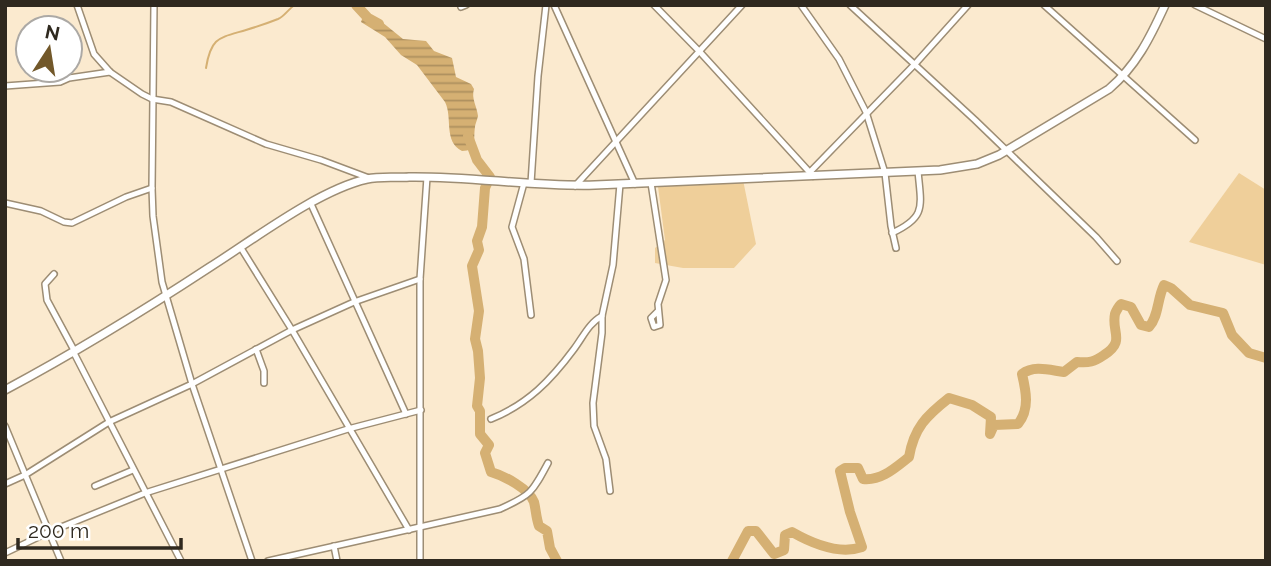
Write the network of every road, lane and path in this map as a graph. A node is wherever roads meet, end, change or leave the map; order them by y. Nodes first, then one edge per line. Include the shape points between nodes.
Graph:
1 (77, 5) edge
2 (153, 5) edge
3 (546, 5) edge
4 (554, 5) edge
5 (653, 5) edge
6 (742, 5) edge
7 (801, 5) edge
8 (850, 5) edge
9 (968, 5) edge
10 (1044, 5) edge
11 (1165, 5) edge
12 (1195, 5) edge
13 (1266, 39) edge
14 (699, 51) junction
15 (915, 64) junction
16 (110, 72) junction
17 (1123, 77) junction
18 (5, 86) edge
19 (152, 99) junction
20 (866, 112) junction
21 (616, 139) junction
22 (1195, 140) dead end
23 (1007, 150) junction
24 (918, 171) junction
25 (886, 173) junction
26 (812, 174) junction
27 (427, 177) junction
28 (369, 179) junction
29 (527, 183) junction
30 (651, 183) junction
31 (620, 184) junction
32 (635, 184) junction
33 (575, 186) junction
34 (152, 188) junction
35 (5, 203) edge
36 (311, 204) junction
37 (892, 233) junction
38 (240, 248) junction
39 (896, 248) dead end
40 (1117, 261) dead end
41 (54, 274) dead end
42 (421, 279) junction
43 (167, 295) junction
44 (354, 302) junction
45 (658, 312) dead end
46 (531, 315) dead end
47 (602, 316) junction
48 (292, 330) junction
49 (256, 349) junction
50 (74, 353) junction
51 (264, 383) dead end
52 (192, 384) junction
53 (5, 390) edge
54 (421, 410) junction
55 (406, 414) junction
56 (491, 419) dead end
57 (109, 422) junction
58 (5, 426) edge
59 (348, 429) junction
60 (548, 463) dead end
61 (133, 470) junction
62 (223, 470) junction
63 (25, 475) junction
64 (5, 484) edge
65 (95, 486) dead end
66 (610, 491) dead end
67 (145, 493) junction
68 (421, 526) junction
69 (409, 530) junction
70 (50, 532) junction
71 (334, 546) junction
72 (5, 553) edge
73 (61, 561) edge
74 (181, 561) edge
75 (252, 561) edge
76 (268, 561) edge
77 (337, 561) edge
78 (421, 561) edge

1 - 16 street via 94,54
2 - 19 street
3 - 29 street
4 - 21 street
5 - 14 street
6 - 14 street
7 - 20 street via 839,59
8 - 15 street
9 - 15 street
10 - 17 street
11 - 17 street via 1141,55
12 - 13 street
14 - 21 street
14 - 26 street
15 - 20 street
15 - 23 street
16 - 18 street
16 - 19 street
17 - 22 street
17 - 23 street via 1098,97
19 - 28 street via 171,102 250,138
19 - 34 street
20 - 25 street
20 - 26 street
21 - 32 street
21 - 33 street
23 - 24 street via 977,164
23 - 40 street
24 - 25 street
24 - 37 street via 919,213 912,223
25 - 26 street
25 - 37 street
26 - 30 street
27 - 28 street
27 - 29 street
27 - 42 street
28 - 36 street
29 - 33 street
29 - 46 street via 512,227 526,269
30 - 32 street
30 - 45 street via 666,280
31 - 32 street
31 - 33 street
31 - 47 street via 613,265
34 - 35 street via 72,223
34 - 43 street via 157,250
36 - 38 street
36 - 44 street
37 - 39 street
38 - 43 street
38 - 48 street
41 - 50 street via 45,284 47,300
42 - 44 street
42 - 54 street
43 - 50 street
43 - 52 street
44 - 48 street
44 - 55 street
47 - 56 street via 539,391
47 - 66 street via 593,420 607,458
48 - 49 street
48 - 59 street
49 - 51 street
49 - 52 street
50 - 53 street
50 - 57 street
52 - 57 street
52 - 62 street
54 - 55 street
54 - 68 street
55 - 59 street
57 - 61 street
57 - 63 street
58 - 63 street
59 - 62 street
59 - 69 street
60 - 68 street via 536,487 522,500
61 - 65 street
61 - 67 street
62 - 67 street
62 - 75 street
63 - 64 street
63 - 70 street
67 - 70 street
67 - 74 street
68 - 69 street
68 - 78 street
69 - 71 street
70 - 72 street
70 - 73 street
71 - 76 street
71 - 77 street

